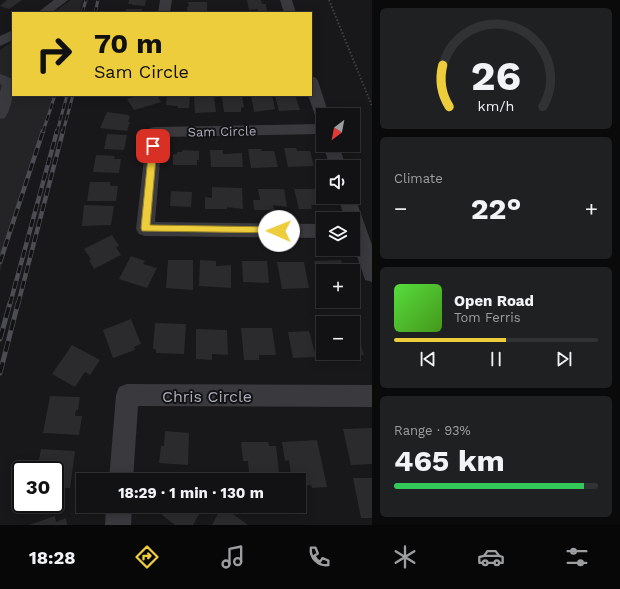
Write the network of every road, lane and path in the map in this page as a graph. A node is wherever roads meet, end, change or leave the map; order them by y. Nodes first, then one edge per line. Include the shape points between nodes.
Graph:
1 (62, 0) edge
2 (166, 0) edge
3 (286, 0) edge
4 (329, 0) edge
5 (44, 12) edge
6 (164, 12) edge
7 (290, 12) edge
8 (12, 35) edge
9 (0, 42) edge
10 (0, 78) edge
11 (312, 84) edge
12 (372, 106) edge
13 (319, 108) edge
14 (0, 113) edge
15 (316, 129) edge
16 (316, 231) edge
17 (360, 242) edge
18 (372, 274) edge
19 (372, 396) edge
20 (121, 473) edge
21 (119, 513) edge
22 (118, 525) edge

1 - 5 street
2 - 6 street
3 - 7 street
4 - 12 path
8 - 9 street
10 - 14 street via 10,83
11 - 13 street
15 - 16 street, Sam Circle via 154,132 146,228
17 - 18 street
19 - 20 street, Chris Circle via 127,395
21 - 22 street

